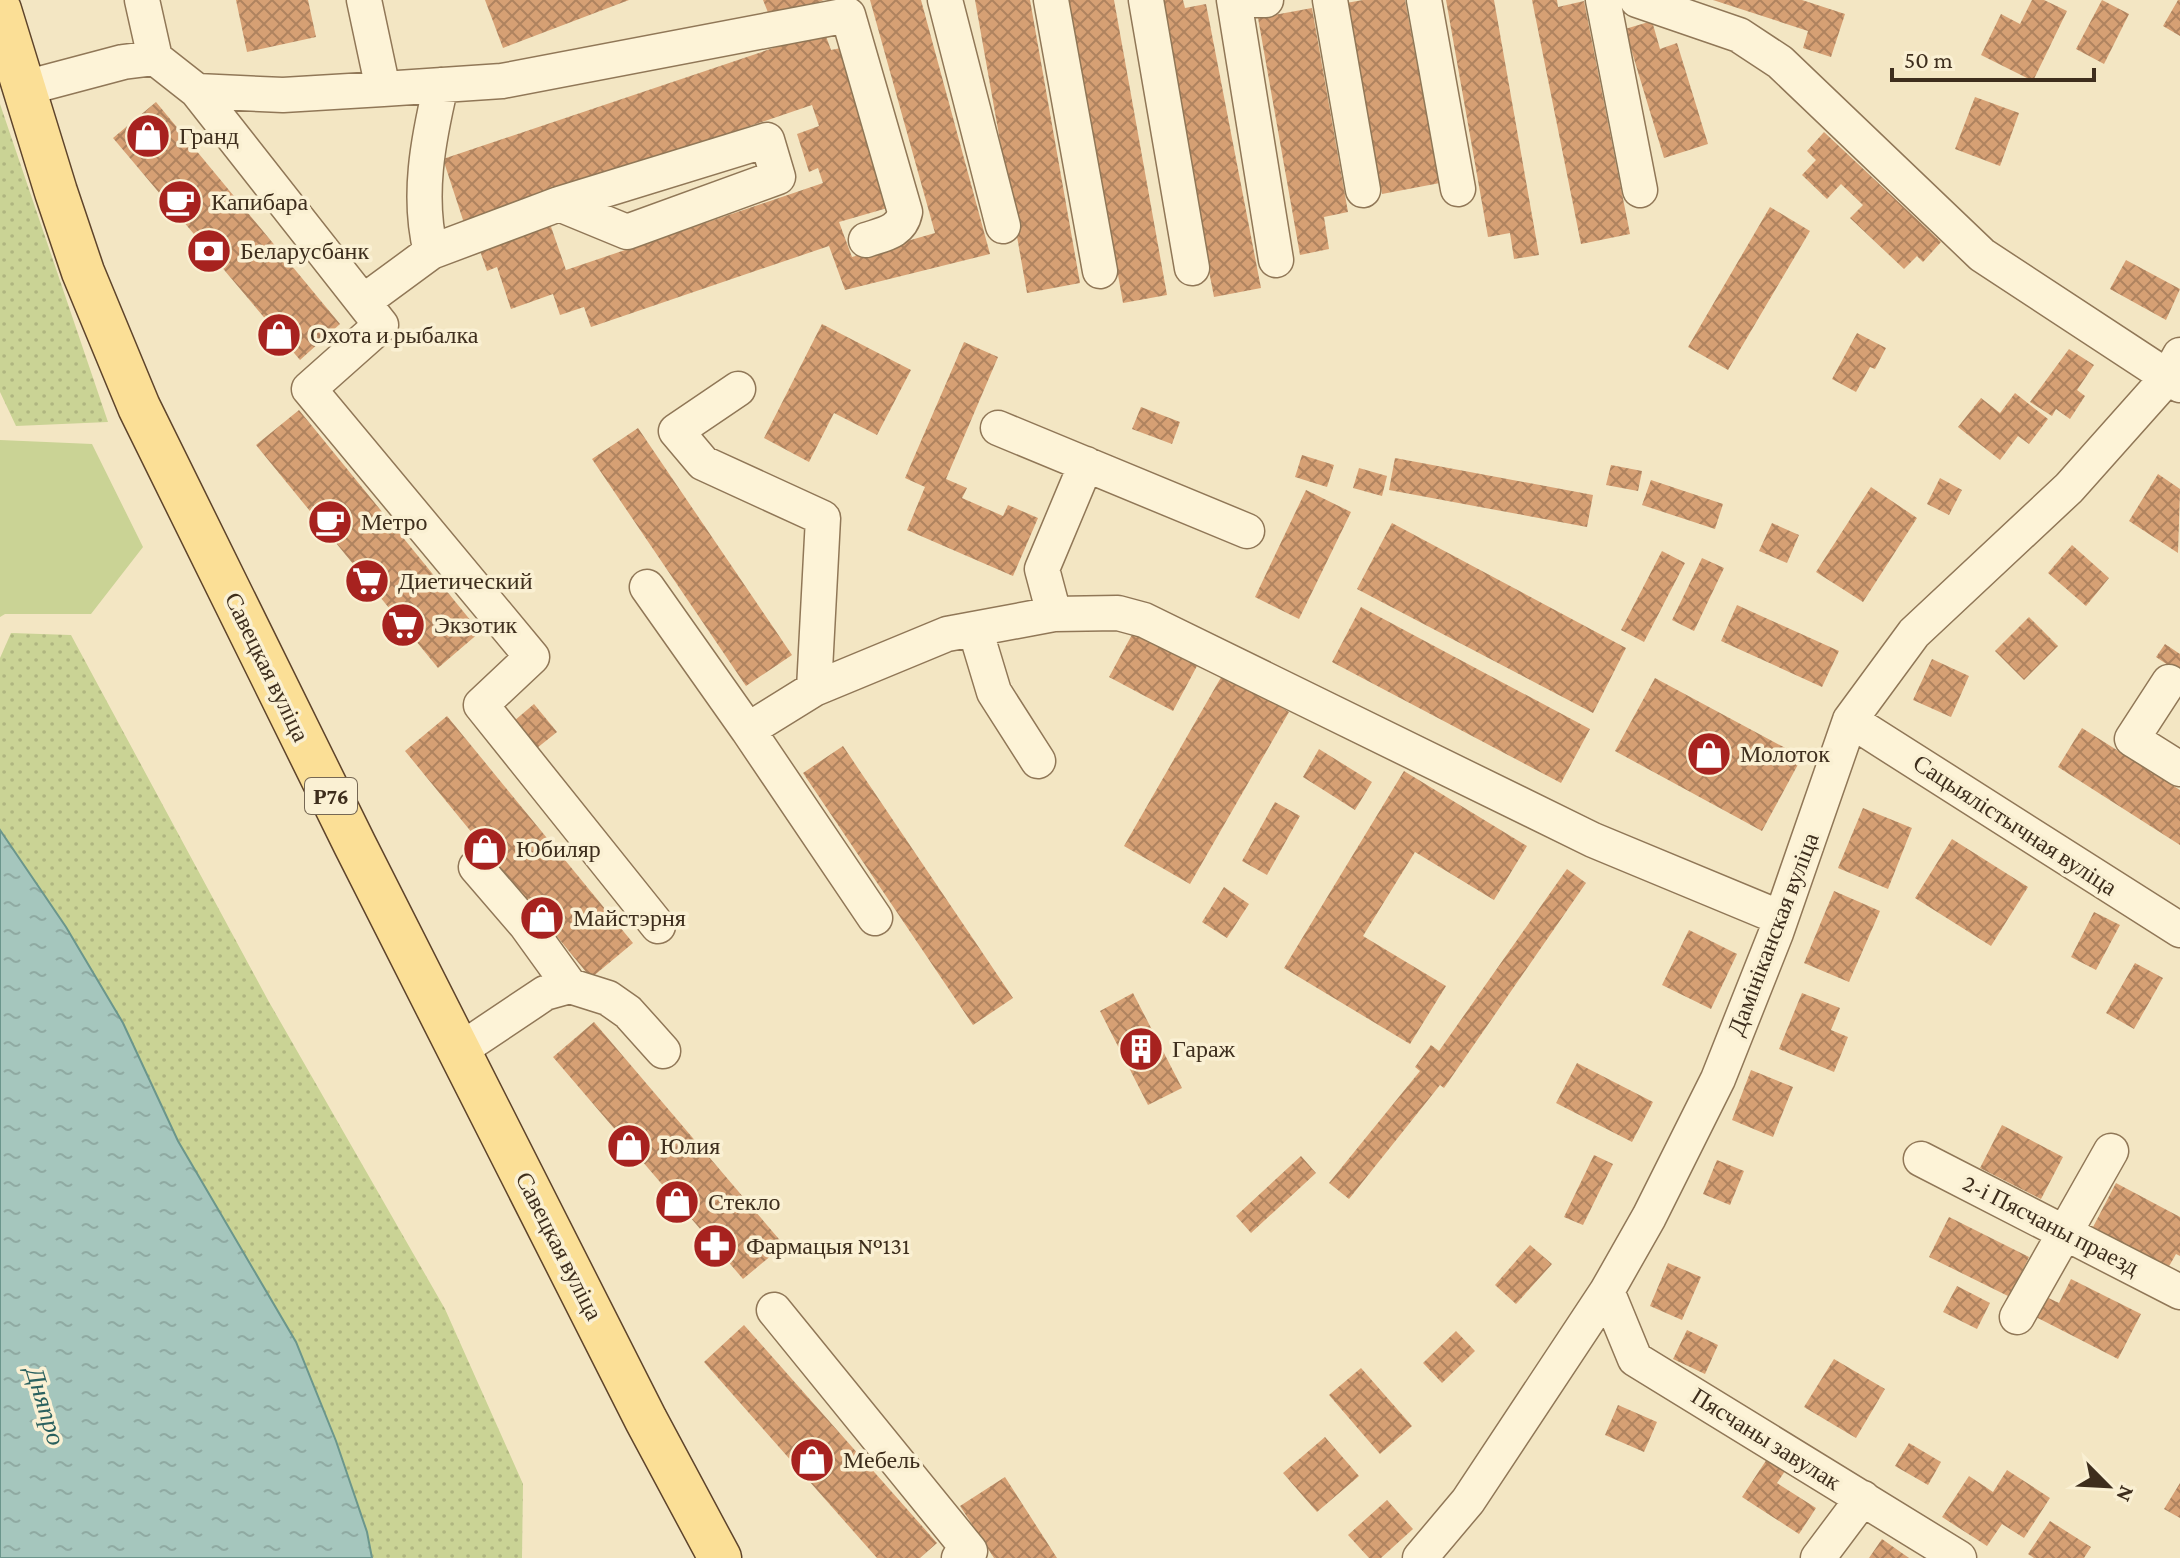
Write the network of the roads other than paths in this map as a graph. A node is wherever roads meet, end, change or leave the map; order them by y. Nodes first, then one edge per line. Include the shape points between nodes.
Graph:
1 (142, 0) edge
2 (364, 0) edge
3 (945, 0) edge
4 (1051, 0) edge
5 (1146, 0) edge
6 (1234, 0) edge
7 (1252, 0) edge
8 (1266, 0) edge
9 (1330, 0) edge
10 (1424, 0) edge
11 (1603, 0) edge
12 (1637, 0) edge
13 (846, 7) edge
14 (0, 10) edge
15 (155, 58) junction
16 (441, 85) junction
17 (25, 88) junction
18 (383, 89) junction
19 (197, 91) junction
20 (1458, 189) dead end
21 (1363, 190) dead end
22 (1640, 190) dead end
23 (559, 204) junction
24 (1003, 226) dead end
25 (866, 240) dead end
26 (431, 252) junction
27 (1276, 260) dead end
28 (1192, 268) dead end
29 (1100, 271) dead end
30 (363, 302) junction
31 (2176, 373) edge
32 (738, 389) dead end
33 (998, 428) dead end
34 (1086, 464) junction
35 (1247, 531) dead end
36 (647, 587) dead end
37 (1054, 614) junction
38 (975, 629) junction
39 (2169, 682) dead end
40 (814, 689) junction
41 (1850, 720) junction
42 (748, 730) junction
43 (1038, 761) dead end
44 (2180, 769) edge
45 (476, 867) dead end
46 (875, 918) dead end
47 (1781, 918) junction
48 (658, 926) dead end
49 (2180, 930) edge
50 (570, 986) junction
51 (460, 1050) junction
52 (663, 1051) dead end
53 (2111, 1151) dead end
54 (1921, 1159) dead end
55 (2065, 1233) junction
56 (1607, 1291) junction
57 (2180, 1292) edge
58 (774, 1310) dead end
59 (2017, 1317) dead end
60 (1863, 1498) junction
61 (1468, 1501) junction
62 (720, 1558) edge
63 (959, 1558) edge
64 (1420, 1558) edge
65 (1444, 1558) edge
66 (1818, 1558) edge
67 (1959, 1558) edge

1 - 15 street
2 - 18 street
3 - 24 street
4 - 29 street
5 - 28 street
6 - 27 street
7 - 8 street
9 - 21 street
10 - 20 street
11 - 22 street
12 - 31 street via 1739,35 1780,62 1982,255
13 - 16 street via 502,81
13 - 25 street via 905,212 895,230
14 - 17 main road, Савецкая вуліца / Р76
15 - 17 street
15 - 19 street
16 - 18 street
16 - 26 street via 428,142 424,225
17 - 51 main road, Савецкая вуліца / Р76 via 83,272 139,407
18 - 19 street via 283,95
19 - 30 street
23 - 23 street via 767,140 778,177 627,232
23 - 26 street
26 - 30 street
30 - 48 street via 381,325 309,389 532,657 481,705
31 - 41 street, Дамініканская вуліца via 2069,488 1914,633
32 - 40 street via 676,431 703,463 823,518
33 - 34 street
34 - 35 street
34 - 37 street via 1042,569
36 - 42 street
37 - 38 street
37 - 47 street via 1118,613 1144,620 1593,840
38 - 40 street via 947,634
38 - 43 street via 994,692
39 - 44 street via 2132,739
40 - 42 street
41 - 47 street, Дамініканская вуліца
41 - 49 street, Сацыялістычная вуліца
42 - 46 street
45 - 50 street
47 - 56 street, Дамініканская вуліца via 1718,1079
50 - 51 street via 545,993
50 - 52 street via 608,998
51 - 62 main road, Савецкая вуліца / Р76
53 - 55 street
54 - 55 street, 2-і Пясчаны праезд
55 - 57 street, 2-і Пясчаны праезд
55 - 59 street
56 - 60 street, Пясчаны завулак via 1635,1359
56 - 61 street, Дамініканская вуліца
58 - 63 street via 970,1551
60 - 66 street
60 - 67 street, Пясчаны завулак
61 - 64 street, Дамініканская вуліца
61 - 65 street

